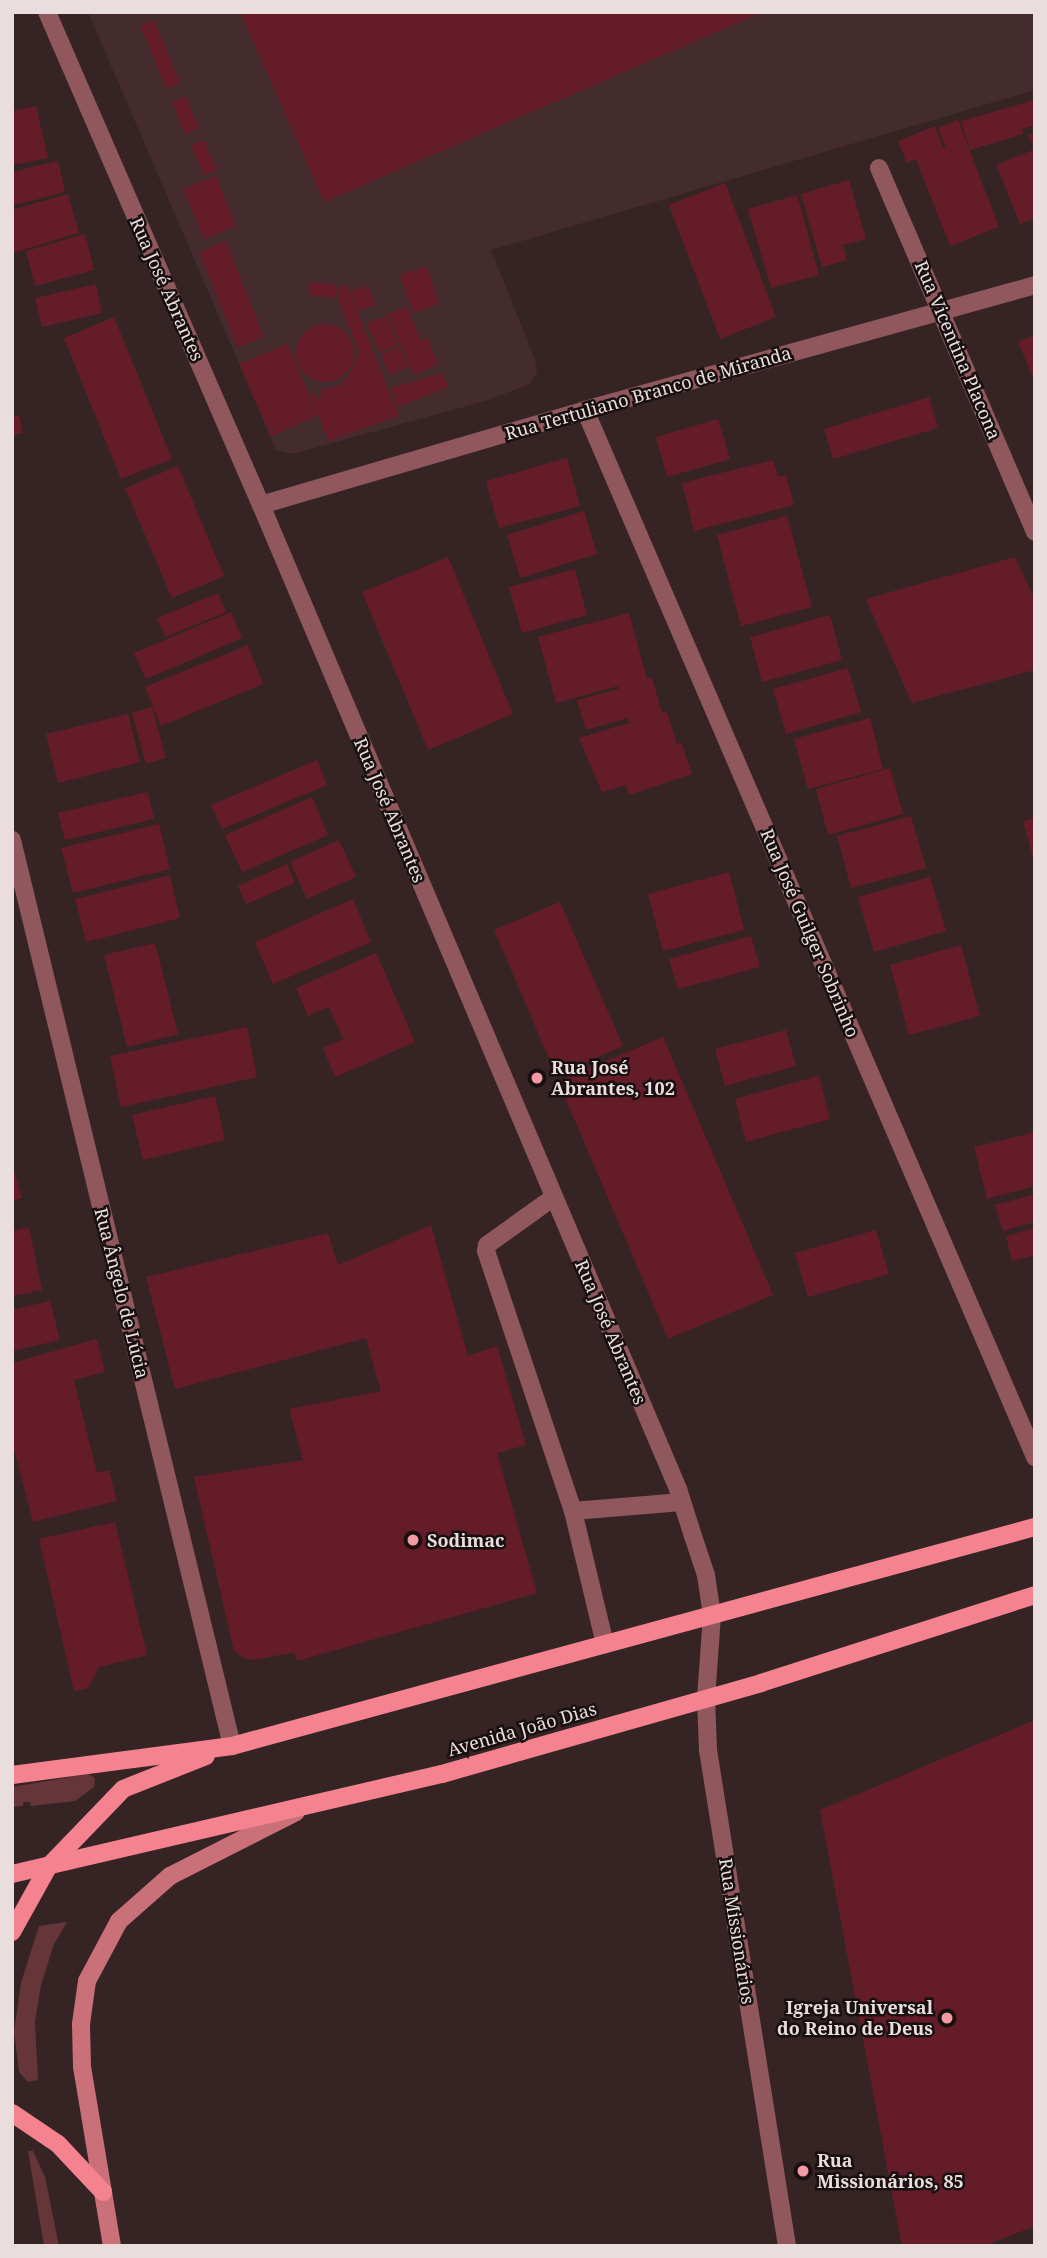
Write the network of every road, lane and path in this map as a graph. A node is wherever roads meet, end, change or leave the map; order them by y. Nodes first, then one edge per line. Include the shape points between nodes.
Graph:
1 (47, 12) edge
2 (879, 168) dead end
3 (1035, 285) edge
4 (942, 312) junction
5 (585, 410) junction
6 (261, 505) junction
7 (1035, 532) edge
8 (12, 840) edge
9 (554, 1197) junction
10 (1035, 1457) edge
11 (682, 1502) junction
12 (573, 1511) junction
13 (1035, 1527) edge
14 (1035, 1595) edge
15 (712, 1615) junction
16 (605, 1644) junction
17 (706, 1698) junction
18 (232, 1746) junction
19 (12, 1775) edge
20 (305, 1807) junction
21 (48, 1867) junction
22 (12, 1874) edge
23 (12, 1932) edge
24 (12, 2113) edge
25 (103, 2192) junction
26 (112, 2246) edge
27 (787, 2246) edge

1 - 6 street, Rua José Abrantes
2 - 4 street, Rua Vicentina Placona
3 - 4 street, Rua Tertuliano Branco de Miranda
4 - 5 street, Rua Tertuliano Branco de Miranda
4 - 7 street, Rua Vicentina Placona
5 - 6 street, Rua Tertuliano Branco de Miranda
5 - 10 street, Rua José Guilger Sobrinho
6 - 9 street, Rua José Abrantes
8 - 18 street, Rua Ângelo de Lúcia
9 - 11 street, Rua José Abrantes
9 - 12 street via 487,1245 486,1251
11 - 12 street
11 - 15 street, Rua José Abrantes via 706,1575
12 - 16 street
13 - 15 main road
14 - 17 main road, Avenida João Dias
15 - 16 main road
15 - 17 street, Rua Missionários
16 - 18 main road
17 - 20 main road, Avenida João Dias via 442,1774
17 - 27 street, Rua Missionários via 708,1750
18 - 19 main road
18 - 21 main road via 123,1789
20 - 21 main road, Avenida João Dias
20 - 25 main road via 170,1876 119,1921 87,1981 82,2066
21 - 22 main road, Avenida João Dias
21 - 23 main road
24 - 25 main road via 58,2144
25 - 26 main road

